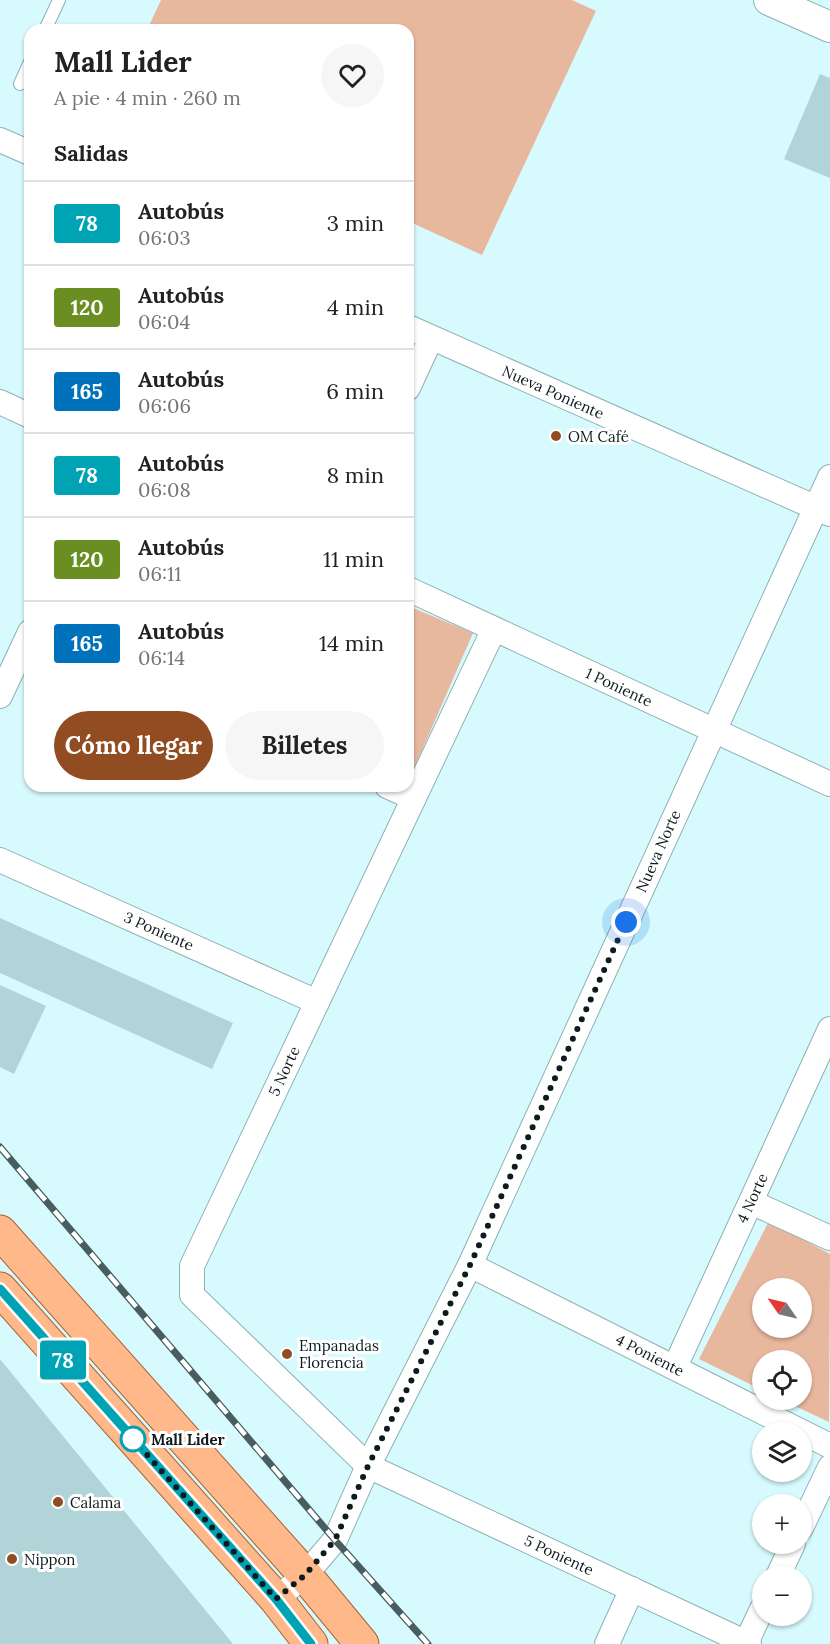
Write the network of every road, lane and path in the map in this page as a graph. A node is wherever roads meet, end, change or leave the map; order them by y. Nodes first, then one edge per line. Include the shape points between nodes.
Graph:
1 (59, 0) edge
2 (769, 0) edge
3 (48, 24) edge
4 (830, 27) edge
5 (24, 75) edge
6 (20, 84) dead end
7 (0, 140) edge
8 (24, 150) edge
9 (414, 330) edge
10 (431, 338) junction
11 (414, 375) edge
12 (0, 402) edge
13 (24, 413) edge
14 (830, 477) edge
15 (823, 511) edge
16 (414, 592) edge
17 (494, 629) junction
18 (24, 645) edge
19 (0, 696) edge
20 (713, 730) junction
21 (830, 784) edge
22 (400, 792) edge
23 (414, 798) junction
24 (0, 860) edge
25 (317, 1002) junction
26 (830, 1029) edge
27 (751, 1202) junction
28 (0, 1232) edge
29 (830, 1238) edge
30 (470, 1265) junction
31 (0, 1289) edge
32 (675, 1367) junction
33 (830, 1446) edge
34 (368, 1466) junction
35 (830, 1467) edge
36 (812, 1505) edge
37 (305, 1575) junction
38 (632, 1589) junction
39 (276, 1599) junction
40 (755, 1626) edge
41 (748, 1643) edge
42 (311, 1644) edge
43 (362, 1644) edge
44 (607, 1644) edge

1 - 3 lane
2 - 4 street
5 - 6 lane
7 - 8 street
9 - 10 street, Nueva Poniente
10 - 11 street
10 - 15 street, Nueva Poniente
12 - 13 street
14 - 15 street, Nueva Norte
15 - 20 street, Nueva Norte
16 - 17 street, 1 Poniente
17 - 20 street, 1 Poniente
17 - 23 street, 5 Norte
18 - 19 street
20 - 21 street, 1 Poniente
20 - 30 street, Nueva Norte
22 - 23 street
23 - 25 street, 5 Norte
24 - 25 street, 3 Poniente
25 - 34 street, 5 Norte via 192,1266 192,1294
26 - 27 street, 4 Norte
27 - 29 street
27 - 32 street, 4 Norte
28 - 37 main road
30 - 32 street, 4 Poniente
30 - 34 street, Nueva Norte
31 - 39 main road
32 - 33 street, 4 Poniente
34 - 37 street, Nueva Norte via 335,1540
34 - 38 street, 5 Poniente
35 - 36 street
37 - 39 street, Nueva Norte
37 - 43 main road
38 - 41 street, 5 Poniente
38 - 44 street
39 - 42 main road
40 - 41 street

